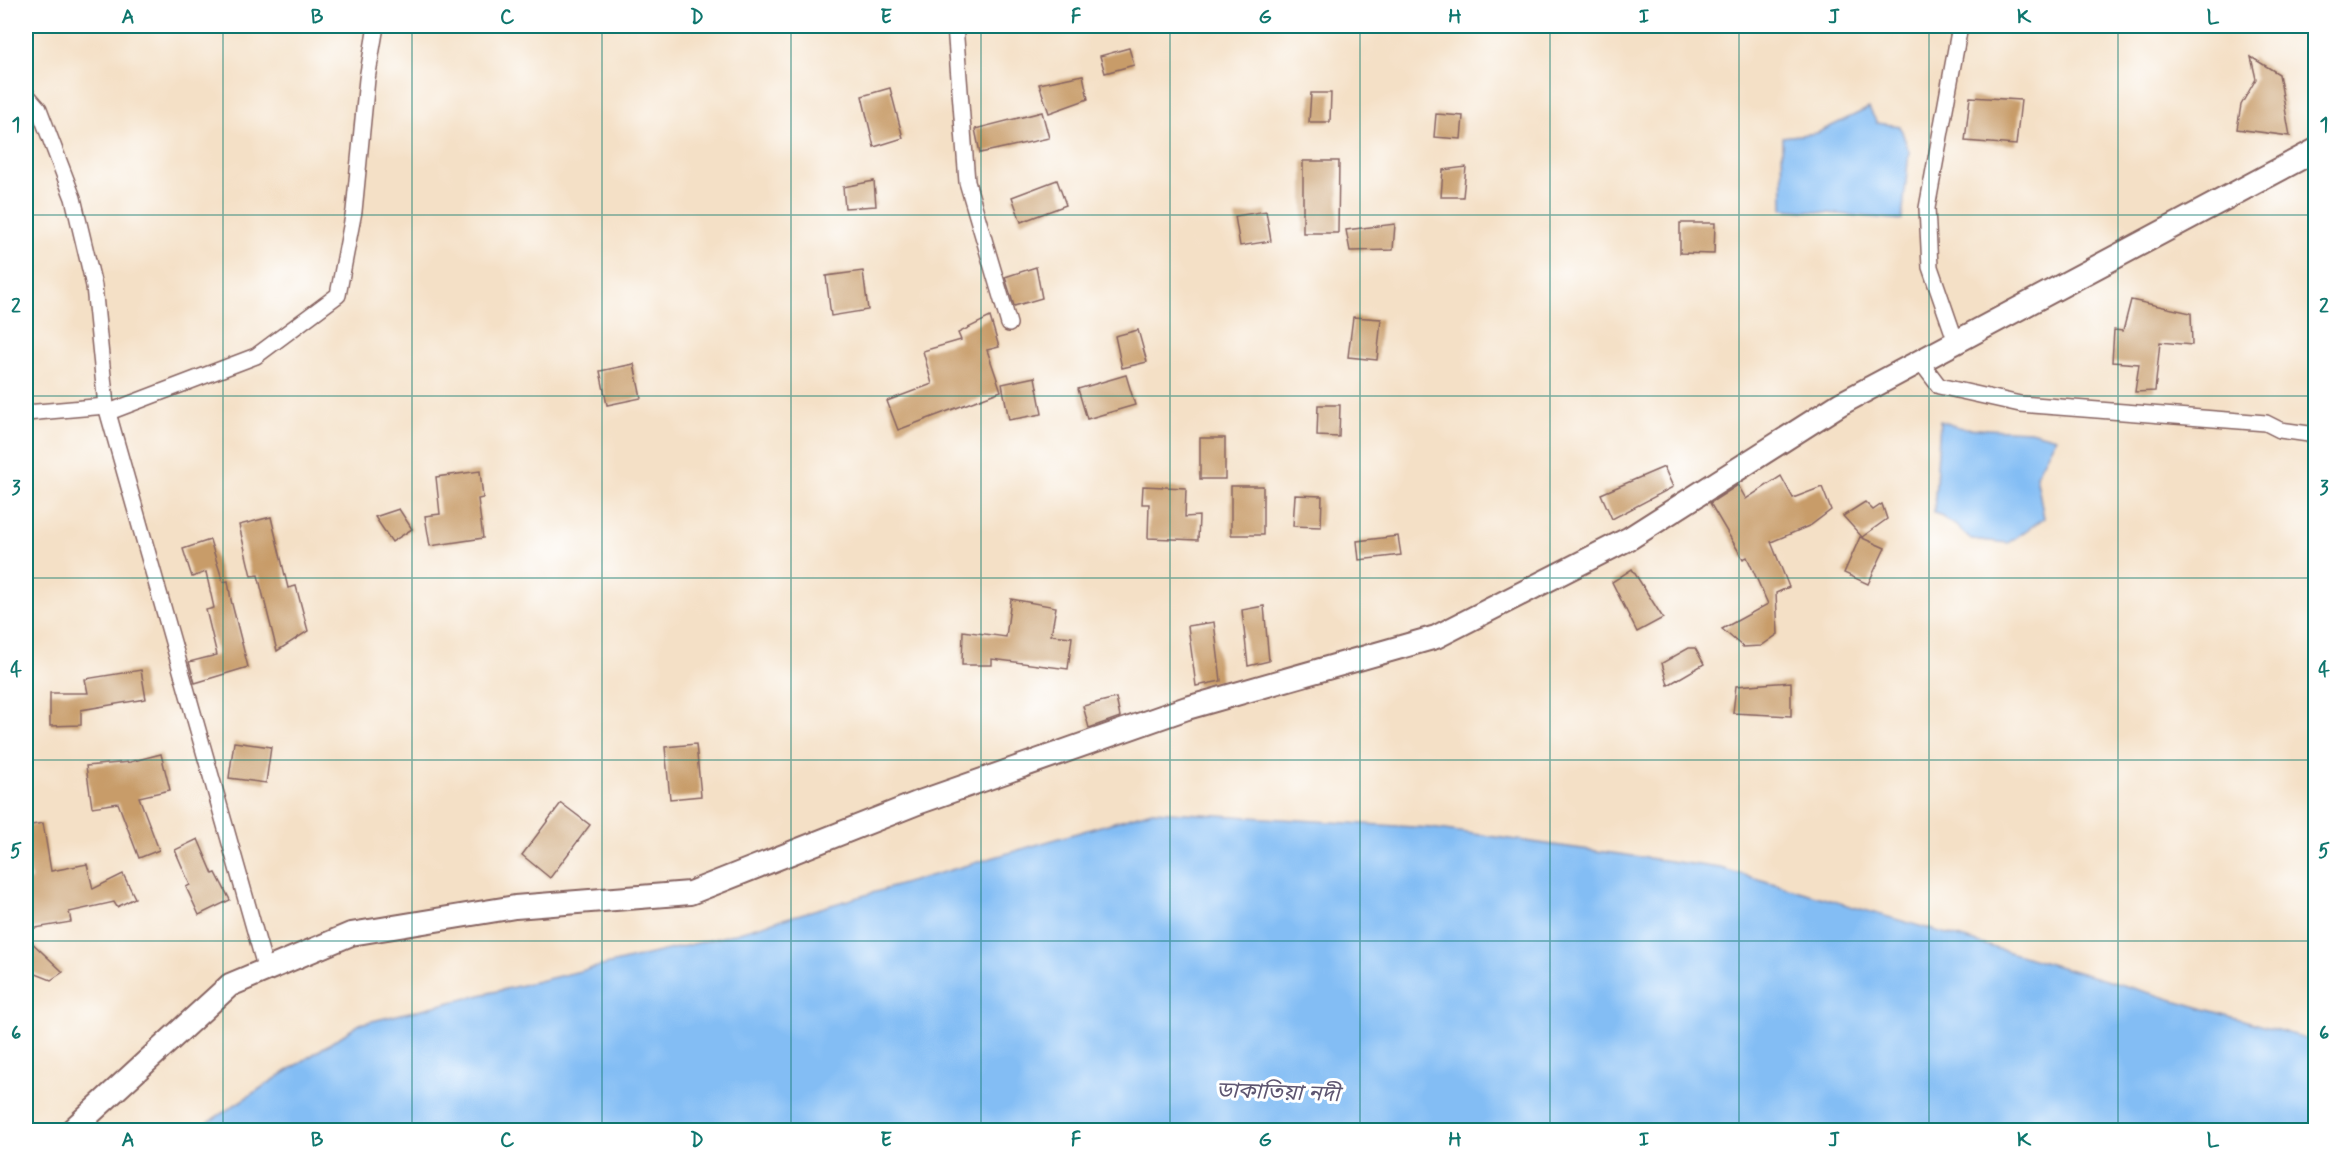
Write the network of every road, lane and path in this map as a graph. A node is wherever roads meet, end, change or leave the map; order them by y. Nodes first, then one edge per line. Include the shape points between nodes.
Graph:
1 (376, 26) edge
2 (955, 26) edge
3 (1960, 26) edge
4 (26, 94) edge
5 (2316, 150) edge
6 (1008, 324) dead end
7 (1956, 342) junction
8 (1920, 361) junction
9 (107, 409) junction
10 (26, 413) edge
11 (2316, 435) edge
12 (266, 970) junction
13 (72, 1131) edge

1 - 9 street via 354,211 338,295 256,356
2 - 6 street via 967,182
3 - 7 street via 1927,208 1930,267
4 - 9 street via 39,109 73,198 94,286
5 - 7 main road
7 - 8 main road
8 - 11 street via 1939,386 2020,404 2266,423 2280,430
8 - 12 main road via 1840,404 1630,538 1436,637 1186,708 920,802 690,893 515,907 351,934
9 - 10 street
9 - 12 street
12 - 13 main road via 230,985

